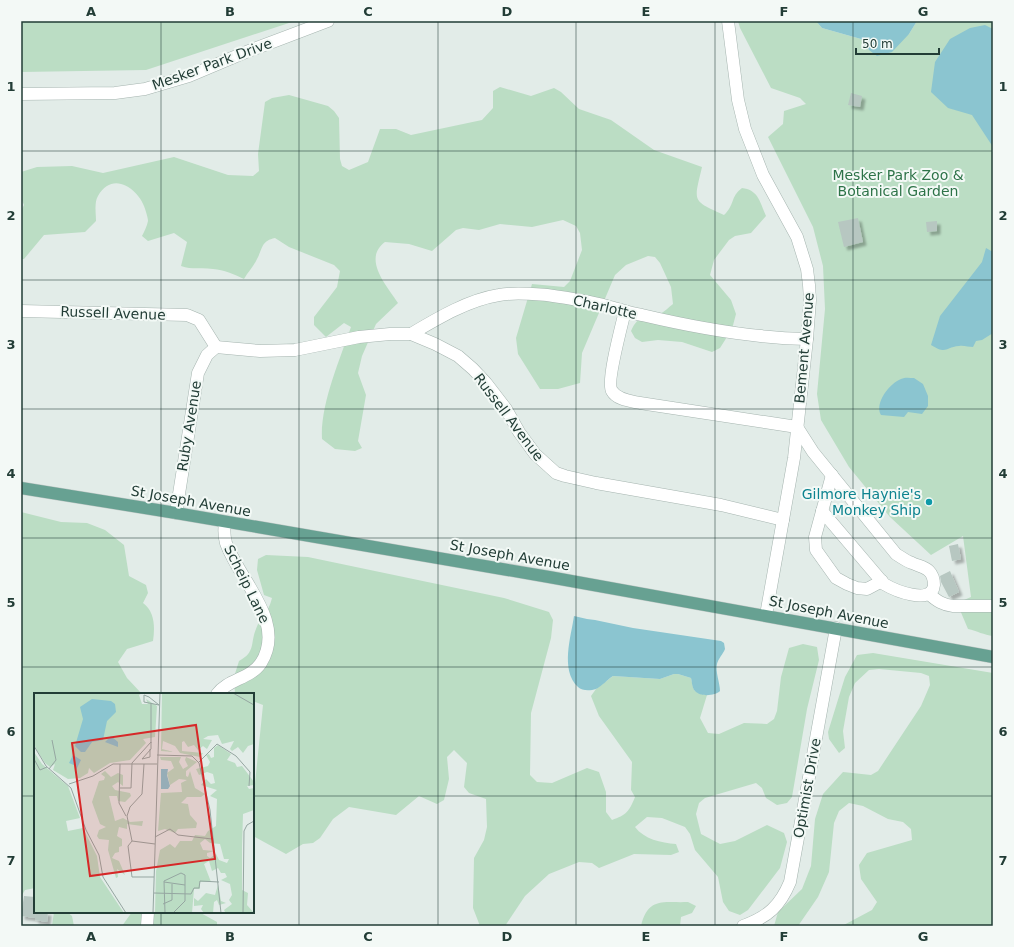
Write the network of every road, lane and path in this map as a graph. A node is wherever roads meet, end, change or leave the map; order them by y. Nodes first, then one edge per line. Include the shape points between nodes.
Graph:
1 (328, 21) edge
2 (728, 21) edge
3 (21, 94) edge
4 (21, 311) edge
5 (624, 311) junction
6 (411, 334) junction
7 (807, 339) junction
8 (216, 347) junction
9 (797, 427) junction
10 (832, 475) junction
11 (21, 488) edge
12 (822, 511) junction
13 (176, 513) junction
14 (783, 520) junction
15 (225, 522) junction
16 (882, 581) junction
17 (929, 594) junction
18 (993, 606) edge
19 (766, 615) junction
20 (836, 628) junction
21 (993, 657) edge
22 (218, 693) edge
23 (148, 913) edge
24 (147, 926) edge
25 (743, 926) edge

1 - 3 street, Mesker Park Drive via 189,76 145,89 115,93
2 - 7 street, Bement Avenue via 738,100 745,129 763,175 797,237 807,269 810,300
4 - 8 street, Russell Avenue via 187,315 196,318 202,324
5 - 6 street, Charlotte via 566,298 517,293 500,294 463,307
5 - 7 street, Charlotte via 716,331 761,337
5 - 9 street via 610,387 614,394 640,402
6 - 8 street, Russell Avenue via 359,337 295,350 260,351
6 - 14 street, Russell Avenue via 458,356 473,369 506,409 535,454 556,473
7 - 9 street, Bement Avenue
8 - 13 street, Ruby Avenue via 208,355 198,373
9 - 10 street
9 - 14 street, Bement Avenue
10 - 12 street
10 - 17 street via 896,554 929,570 934,579 933,590
11 - 13 main road, St Joseph Avenue
12 - 16 street
12 - 16 street via 816,550 836,578 857,588 867,589
13 - 15 main road, St Joseph Avenue
14 - 19 street, Bement Avenue
15 - 19 main road, St Joseph Avenue
15 - 22 street, Scheip Lane via 226,542 263,613 268,626 268,640 266,654 256,669 230,682
16 - 17 street via 894,590 924,596
17 - 18 street via 939,602 953,606
19 - 20 main road, St Joseph Avenue
20 - 21 main road, St Joseph Avenue
20 - 25 street, Optimist Drive via 790,882 771,912
23 - 24 street

